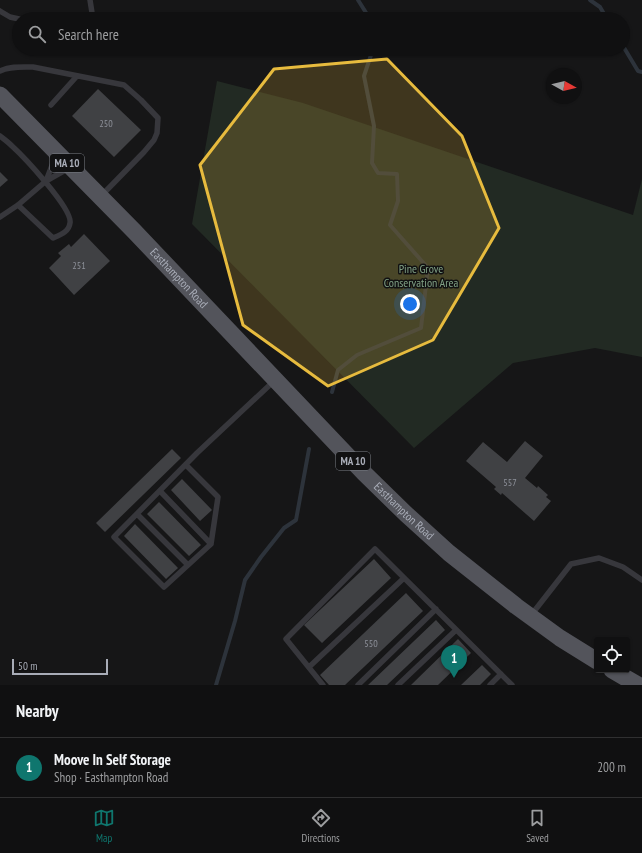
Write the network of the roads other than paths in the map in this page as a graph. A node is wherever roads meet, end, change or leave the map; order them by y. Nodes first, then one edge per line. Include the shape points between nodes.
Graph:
1 (90, 0) edge
2 (0, 11) edge
3 (92, 12) edge
4 (12, 18) edge
5 (0, 72) edge
6 (77, 76) junction
7 (0, 95) edge
8 (51, 105) dead end
9 (0, 136) edge
10 (57, 153) junction
11 (71, 167) junction
12 (46, 181) junction
13 (100, 197) junction
14 (18, 205) junction
15 (0, 217) edge
16 (275, 380) junction
17 (186, 465) junction
18 (160, 491) junction
19 (137, 514) junction
20 (211, 544) junction
21 (188, 565) junction
22 (404, 578) junction
23 (642, 580) edge
24 (436, 609) junction
25 (530, 616) junction
26 (456, 630) junction
27 (594, 659) edge
28 (309, 667) junction
29 (617, 673) edge
30 (501, 674) junction
31 (323, 685) edge
32 (358, 685) edge
33 (398, 685) edge
34 (490, 685) edge
35 (512, 685) edge
36 (638, 685) edge

1 - 3 lane
2 - 4 lane
5 - 6 lane via 5,69 33,67
6 - 8 lane
6 - 13 lane via 124,85 158,118 154,140
7 - 10 main road, MA 10
9 - 12 lane
10 - 11 main road, MA 10
10 - 12 lane
11 - 12 lane
11 - 13 main road, MA 10
12 - 14 lane
12 - 14 lane via 69,214 70,223 66,232 53,238
13 - 16 main road, Easthampton Road / MA 10
14 - 15 lane
16 - 17 lane
16 - 25 main road, Easthampton Road / MA 10 via 427,534
17 - 18 lane
17 - 20 lane via 218,497
18 - 19 lane
18 - 20 lane
19 - 21 lane
19 - 21 lane via 114,536 164,587
20 - 21 lane
22 - 24 lane
22 - 28 lane
22 - 28 lane via 375,549 286,639
23 - 25 lane via 623,567 599,558 571,564
24 - 26 lane
24 - 32 lane
25 - 27 main road, Easthampton Road / MA 10
26 - 30 lane
26 - 33 lane
28 - 31 lane
29 - 36 main road
30 - 34 lane
30 - 35 lane

